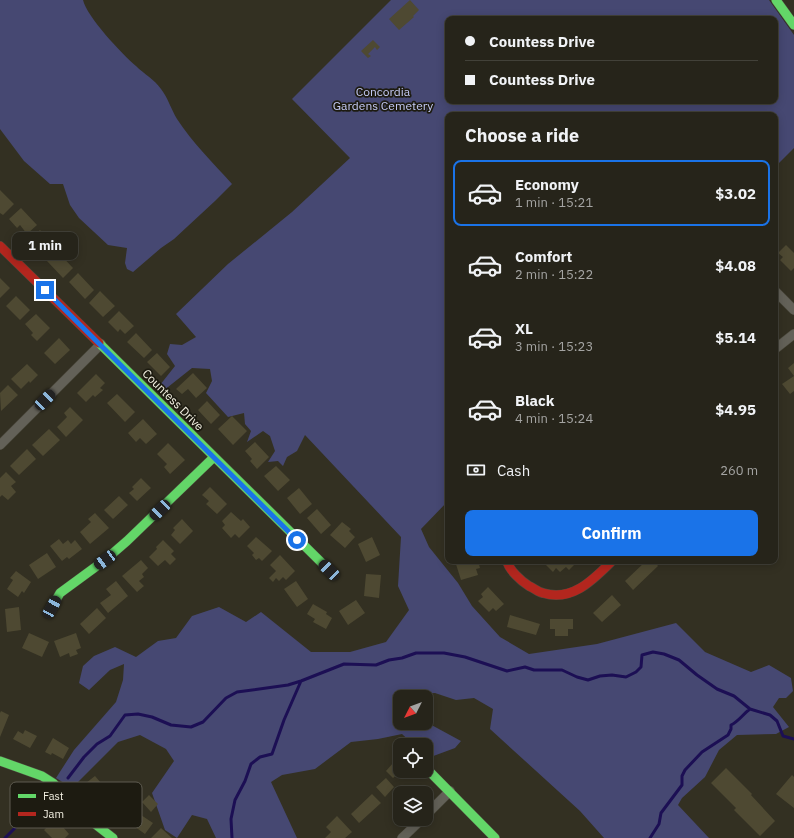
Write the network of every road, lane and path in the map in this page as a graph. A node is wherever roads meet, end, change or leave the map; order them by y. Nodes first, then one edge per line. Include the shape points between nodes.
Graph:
1 (776, 0) edge
2 (794, 25) edge
3 (0, 246) edge
4 (778, 294) edge
5 (794, 310) edge
6 (794, 334) edge
7 (101, 344) junction
8 (778, 347) edge
9 (0, 444) edge
10 (213, 458) junction
11 (509, 564) edge
12 (609, 564) edge
13 (329, 570) dead end
14 (52, 607) dead end
15 (0, 761) edge
16 (433, 775) edge
17 (51, 782) edge
18 (450, 791) junction
19 (433, 808) edge
20 (415, 826) edge
21 (100, 828) edge
22 (113, 838) edge
23 (402, 838) edge
24 (496, 838) edge

1 - 2 street
3 - 7 street, Countess Drive
4 - 5 street
6 - 8 street
7 - 9 street
7 - 10 street, Countess Drive
10 - 13 street, Countess Drive
10 - 14 street via 127,541 60,592
11 - 12 street via 524,583 542,593 557,596 579,590
15 - 17 street
16 - 18 street
18 - 19 street
18 - 24 street
20 - 23 street
21 - 22 street

